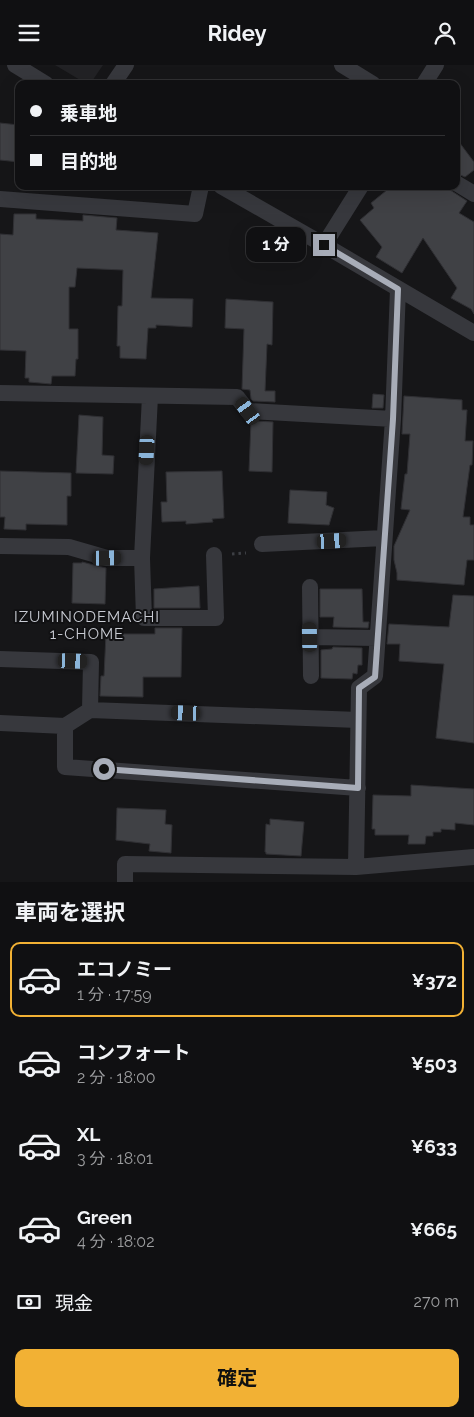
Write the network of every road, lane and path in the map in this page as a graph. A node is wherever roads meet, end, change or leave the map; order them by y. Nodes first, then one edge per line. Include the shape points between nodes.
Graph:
1 (14, 65) edge
2 (126, 65) edge
3 (342, 65) edge
4 (436, 65) edge
5 (39, 80) edge
6 (116, 80) edge
7 (366, 80) edge
8 (427, 80) edge
9 (460, 185) edge
10 (200, 190) edge
11 (228, 190) edge
12 (358, 190) edge
13 (474, 194) edge
14 (0, 199) edge
15 (324, 245) junction
16 (398, 289) junction
17 (474, 333) edge
18 (0, 393) edge
19 (150, 396) junction
20 (393, 419) junction
21 (384, 538) junction
22 (262, 544) joint
23 (0, 545) edge
24 (214, 555) joint
25 (142, 558) junction
26 (310, 587) dead end
27 (310, 637) junction
28 (377, 638) junction
29 (0, 659) edge
30 (311, 676) dead end
31 (90, 710) junction
32 (358, 720) junction
33 (0, 723) edge
34 (65, 726) junction
35 (358, 788) junction
36 (474, 857) edge
37 (356, 867) junction
38 (125, 882) edge

1 - 5 street
2 - 6 street
3 - 7 street
4 - 8 street
9 - 13 street
10 - 14 street via 195,214
11 - 15 street
12 - 15 street
15 - 16 street
16 - 17 street
16 - 20 street
18 - 19 street
19 - 20 street via 237,397 248,411
19 - 25 street
20 - 21 street
21 - 22 street
21 - 28 street
22 - 24 path via 255,552
23 - 25 street via 69,547 107,558
24 - 25 street via 216,618 144,618
26 - 27 street
27 - 28 street
27 - 30 street
28 - 32 street via 375,677 359,688
29 - 31 street via 91,662
31 - 32 street
31 - 34 street
32 - 35 street
33 - 34 street
34 - 35 street via 65,767
35 - 37 street
36 - 37 street
37 - 38 street via 124,864

